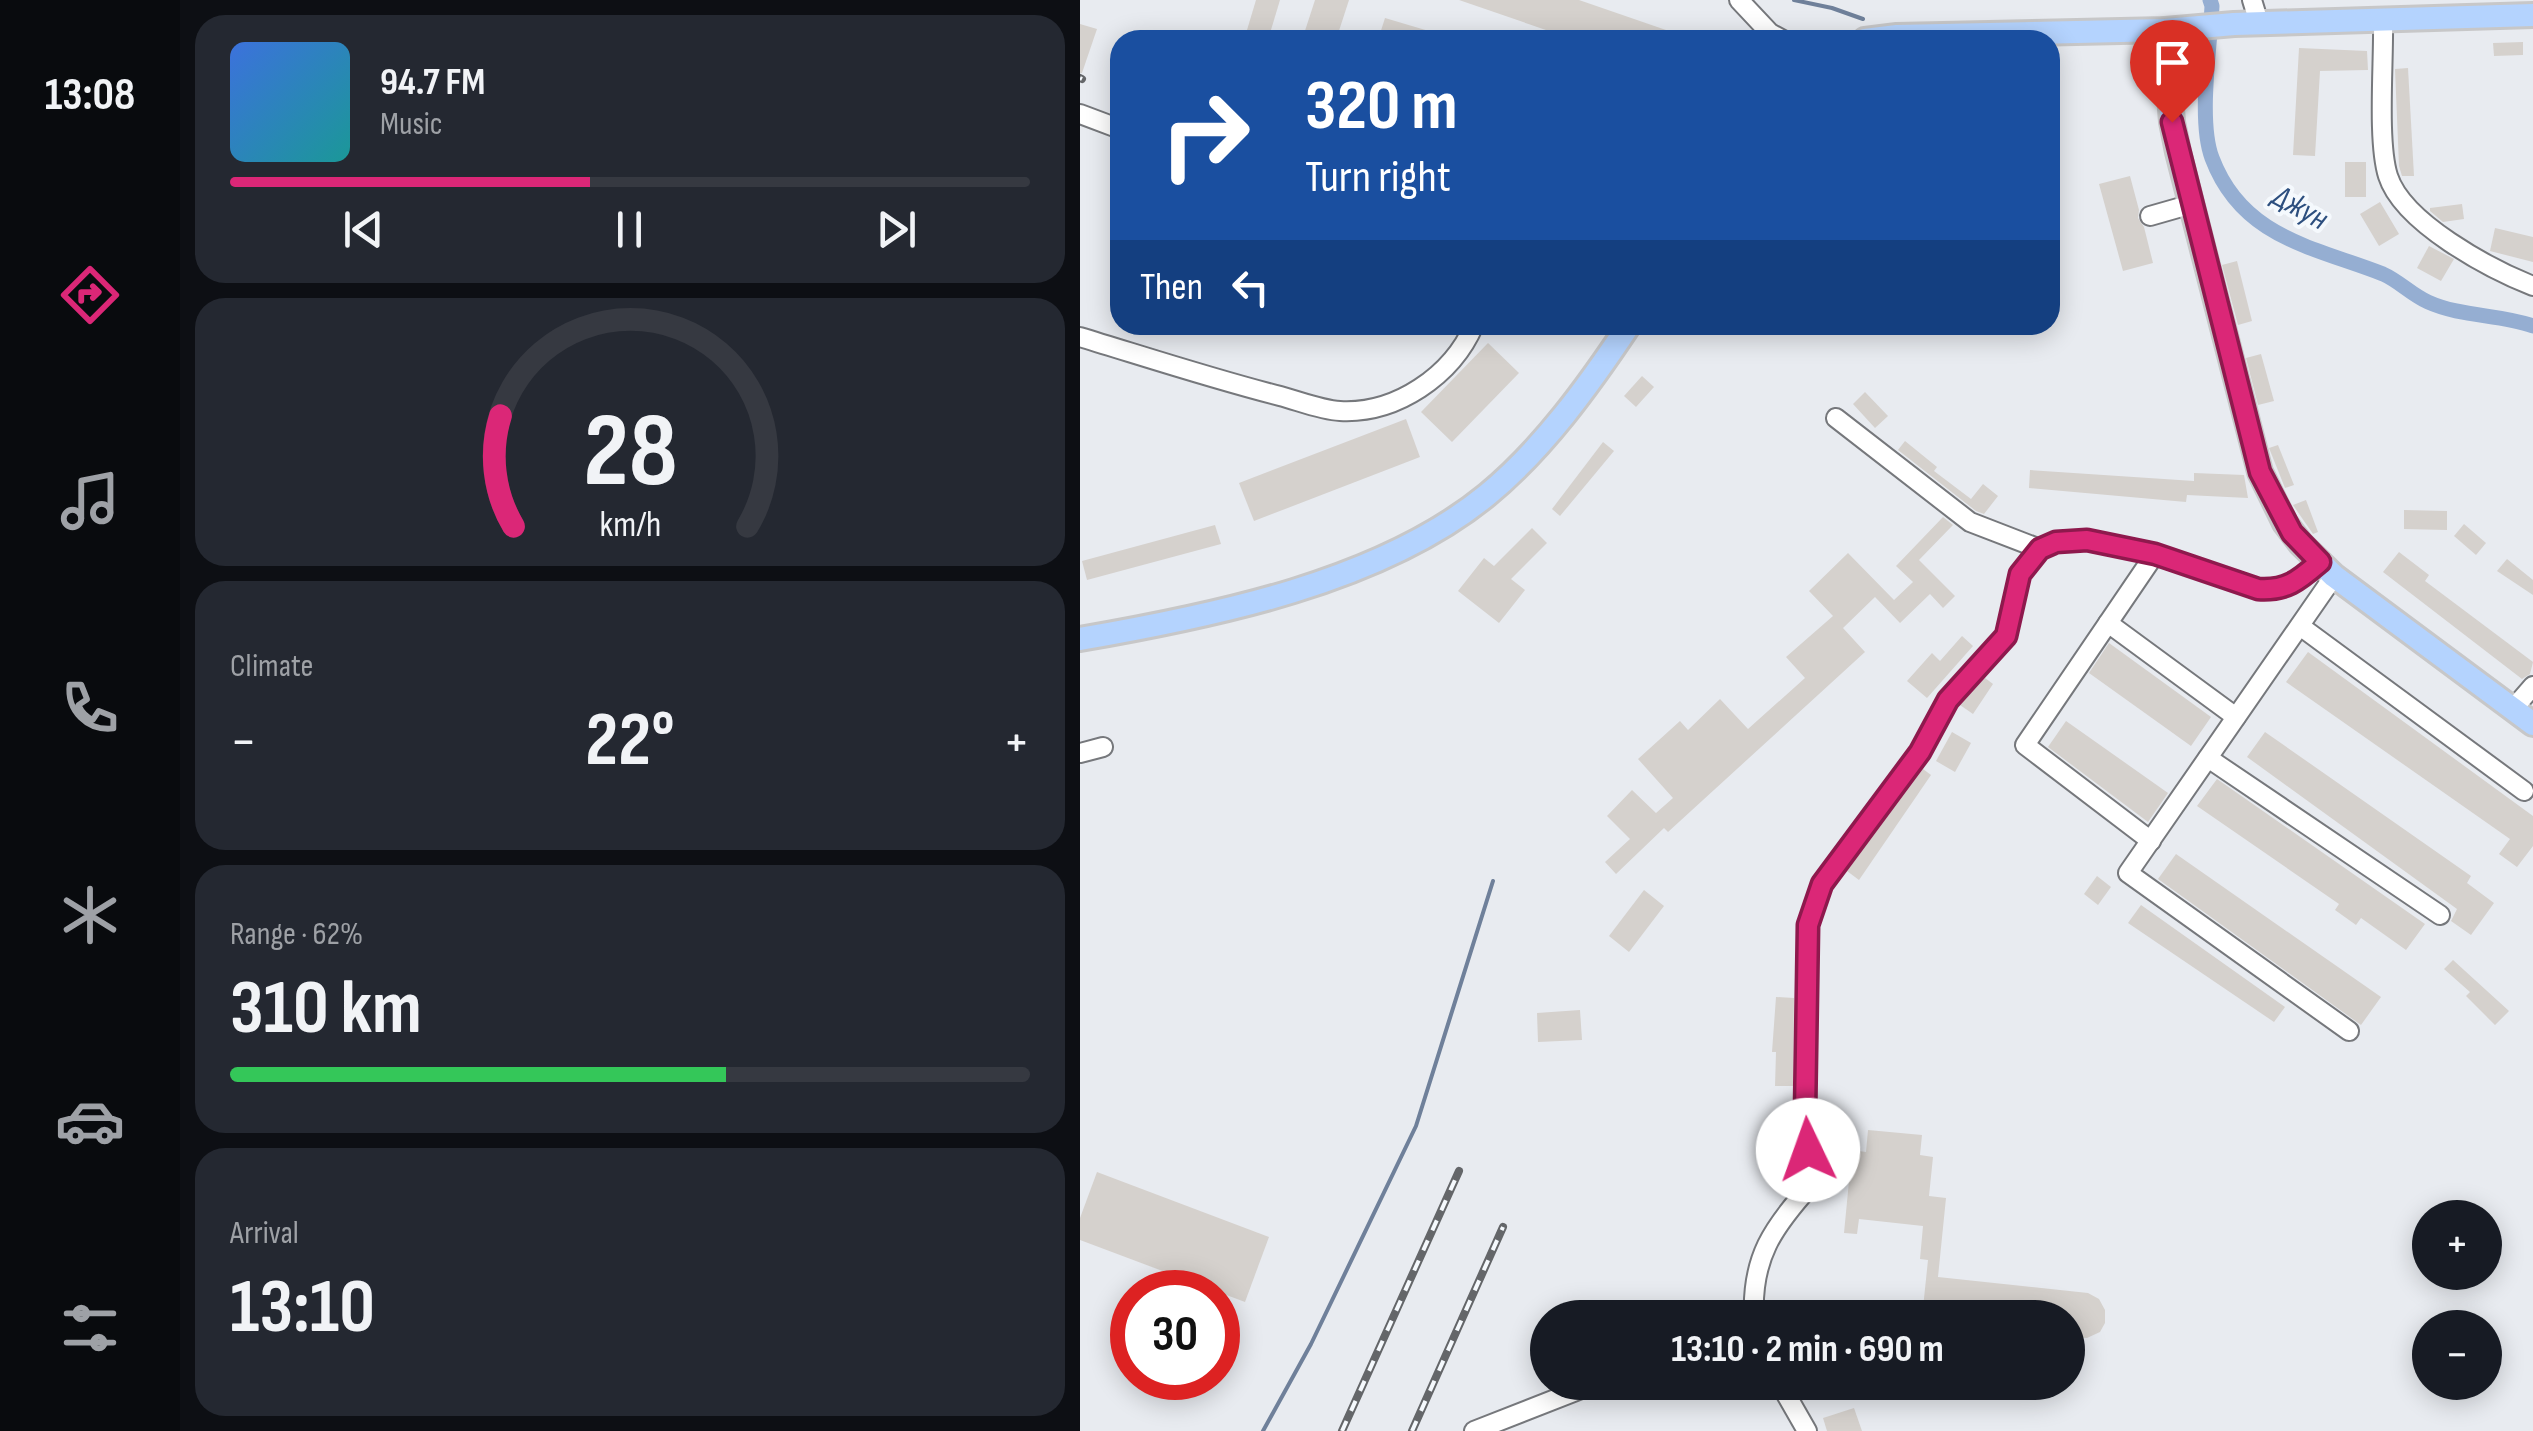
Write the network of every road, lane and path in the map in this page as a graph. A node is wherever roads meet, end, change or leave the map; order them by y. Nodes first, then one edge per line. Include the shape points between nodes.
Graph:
1 (1739, 0) edge
2 (2252, 0) edge
3 (2533, 14) edge
4 (2384, 22) junction
5 (2259, 24) junction
6 (1766, 30) edge
7 (2164, 30) junction
8 (2060, 32) edge
9 (1080, 114) edge
10 (1110, 125) edge
11 (2192, 204) junction
12 (2150, 216) dead end
13 (2533, 286) edge
14 (1470, 335) edge
15 (1621, 335) edge
16 (1080, 336) edge
17 (1836, 418) dead end
18 (2040, 549) junction
19 (2155, 554) junction
20 (2327, 569) junction
21 (2108, 623) junction
22 (2300, 626) junction
23 (1080, 639) edge
24 (2533, 686) edge
25 (2513, 710) junction
26 (2236, 717) junction
27 (2533, 724) edge
28 (1103, 747) dead end
29 (1080, 752) edge
30 (2208, 758) junction
31 (2524, 791) dead end
32 (2151, 840) junction
33 (2440, 914) dead end
34 (2349, 1031) dead end
35 (1756, 1300) edge
36 (1553, 1400) edge
37 (1789, 1400) edge
38 (1474, 1431) edge
39 (1808, 1431) edge

1 - 6 street
2 - 5 street
3 - 4 main road
4 - 5 main road
4 - 13 street via 2388,179 2416,218 2494,271
5 - 7 main road
7 - 8 main road
7 - 11 main road via 2172,122
9 - 10 street
11 - 12 street
11 - 20 main road via 2260,472 2292,533
14 - 16 street via 1429,382 1390,406 1339,411
15 - 23 main road via 1530,456 1432,532 1263,599
17 - 18 street via 1970,522
18 - 19 street via 2087,540
18 - 35 street via 2020,574 2006,636 1948,700 1920,752 1822,884 1808,925 1806,966 1811,1185 1762,1250
19 - 20 street via 2258,589 2274,590
19 - 21 street
20 - 22 street
20 - 25 main road
21 - 26 street
21 - 32 street via 2025,745
22 - 26 street
22 - 31 street
24 - 25 street
25 - 27 main road
26 - 30 street
28 - 29 street
30 - 32 street
30 - 33 street
32 - 34 street via 2128,873
36 - 38 street
37 - 39 street

